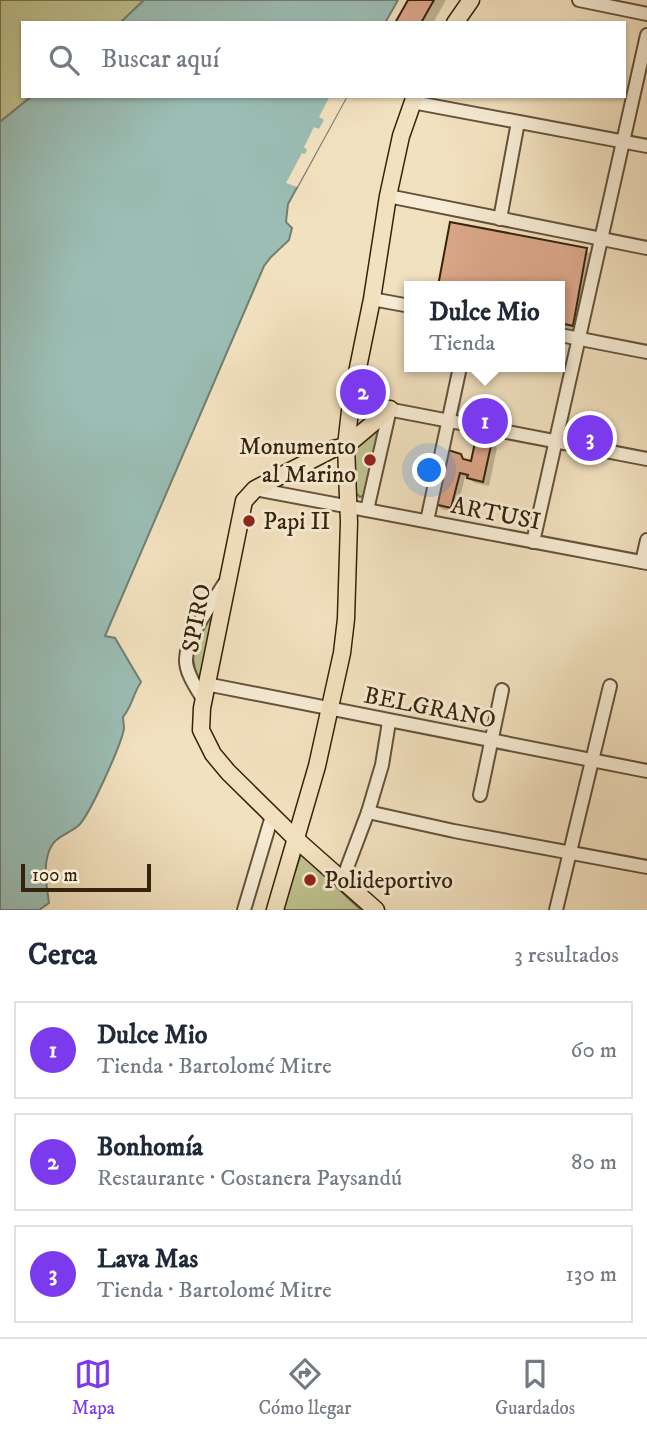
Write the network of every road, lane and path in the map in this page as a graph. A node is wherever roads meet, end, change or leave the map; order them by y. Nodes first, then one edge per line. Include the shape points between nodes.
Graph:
1 (471, 0) edge
2 (579, 0) edge
3 (647, 14) edge
4 (456, 21) edge
5 (647, 36) edge
6 (413, 99) edge
7 (518, 122) junction
8 (623, 142) junction
9 (647, 146) edge
10 (388, 196) junction
11 (500, 219) junction
12 (601, 239) junction
13 (647, 248) edge
14 (372, 299) junction
15 (404, 305) edge
16 (565, 336) edge
17 (578, 339) junction
18 (647, 352) edge
19 (459, 372) edge
20 (351, 402) junction
21 (390, 410) junction
22 (449, 421) junction
23 (555, 441) junction
24 (346, 446) junction
25 (647, 459) edge
26 (256, 489) junction
27 (349, 507) junction
28 (367, 510) junction
29 (427, 522) junction
30 (647, 540) edge
31 (533, 541) junction
32 (644, 563) edge
33 (226, 581) junction
34 (610, 686) dead end
35 (502, 690) dead end
36 (205, 692) junction
37 (331, 709) junction
38 (389, 722) junction
39 (492, 740) junction
40 (593, 761) junction
41 (647, 771) edge
42 (480, 795) dead end
43 (368, 812) junction
44 (272, 816) junction
45 (297, 840) junction
46 (571, 854) junction
47 (647, 867) edge
48 (342, 881) junction
49 (244, 910) edge
50 (275, 910) edge
51 (376, 910) edge
52 (556, 910) edge

1 - 4 main road
2 - 3 street
5 - 8 street
6 - 7 street
6 - 10 main road
7 - 8 street
7 - 11 street
8 - 9 street
8 - 12 street
10 - 11 street
10 - 14 main road
11 - 12 street
12 - 13 street
12 - 17 street
14 - 15 street
14 - 20 main road
16 - 17 street
17 - 18 street
17 - 23 street
19 - 22 street
20 - 21 street
20 - 24 main road
21 - 22 street
21 - 24 main road
21 - 28 street
22 - 23 street
22 - 29 street
23 - 25 street
23 - 31 street
24 - 26 main road
24 - 27 main road
26 - 27 street, ARTUSI
26 - 33 main road, SPIRO via 244,501
27 - 28 street, ARTUSI
27 - 37 main road via 346,619
28 - 29 street, ARTUSI
29 - 31 street, ARTUSI
30 - 32 street
31 - 32 street, ARTUSI
33 - 36 main road, SPIRO
33 - 36 street via 202,618 185,660 193,682
34 - 40 street
35 - 39 street
36 - 37 street, BELGRANO
36 - 44 main road, SPIRO via 201,730 213,754
37 - 38 street, BELGRANO
37 - 45 main road
38 - 39 street, BELGRANO
38 - 43 street
39 - 40 street, BELGRANO
39 - 42 street
40 - 41 street, BELGRANO
40 - 46 street
43 - 46 street
43 - 48 street
44 - 45 main road
44 - 49 street
45 - 48 main road
45 - 50 main road
46 - 47 street
46 - 52 street
48 - 51 main road

